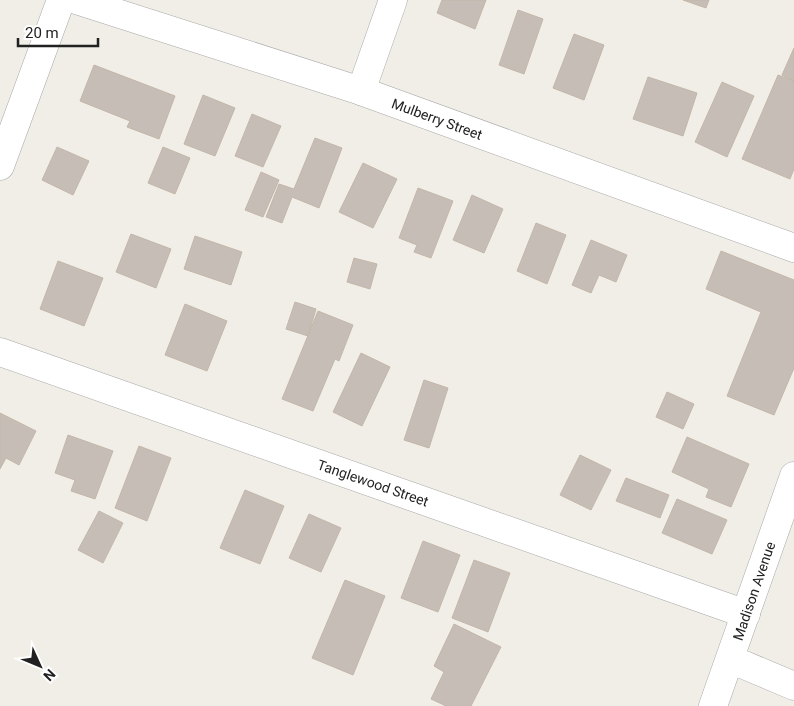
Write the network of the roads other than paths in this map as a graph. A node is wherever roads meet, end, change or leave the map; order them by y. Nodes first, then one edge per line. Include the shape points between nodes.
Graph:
1 (61, 0) edge
2 (76, 0) edge
3 (393, 0) edge
4 (361, 91) junction
5 (0, 166) edge
6 (794, 248) edge
7 (0, 352) edge
8 (794, 476) edge
9 (746, 614) junction
10 (730, 659) junction
11 (794, 686) edge
12 (714, 706) edge

1 - 5 street
2 - 4 street, Mulberry Street
3 - 4 street
4 - 6 street, Mulberry Street
7 - 9 street, Tanglewood Street
8 - 9 street, Madison Avenue
9 - 10 street, Madison Avenue
10 - 11 street
10 - 12 street, Madison Avenue

